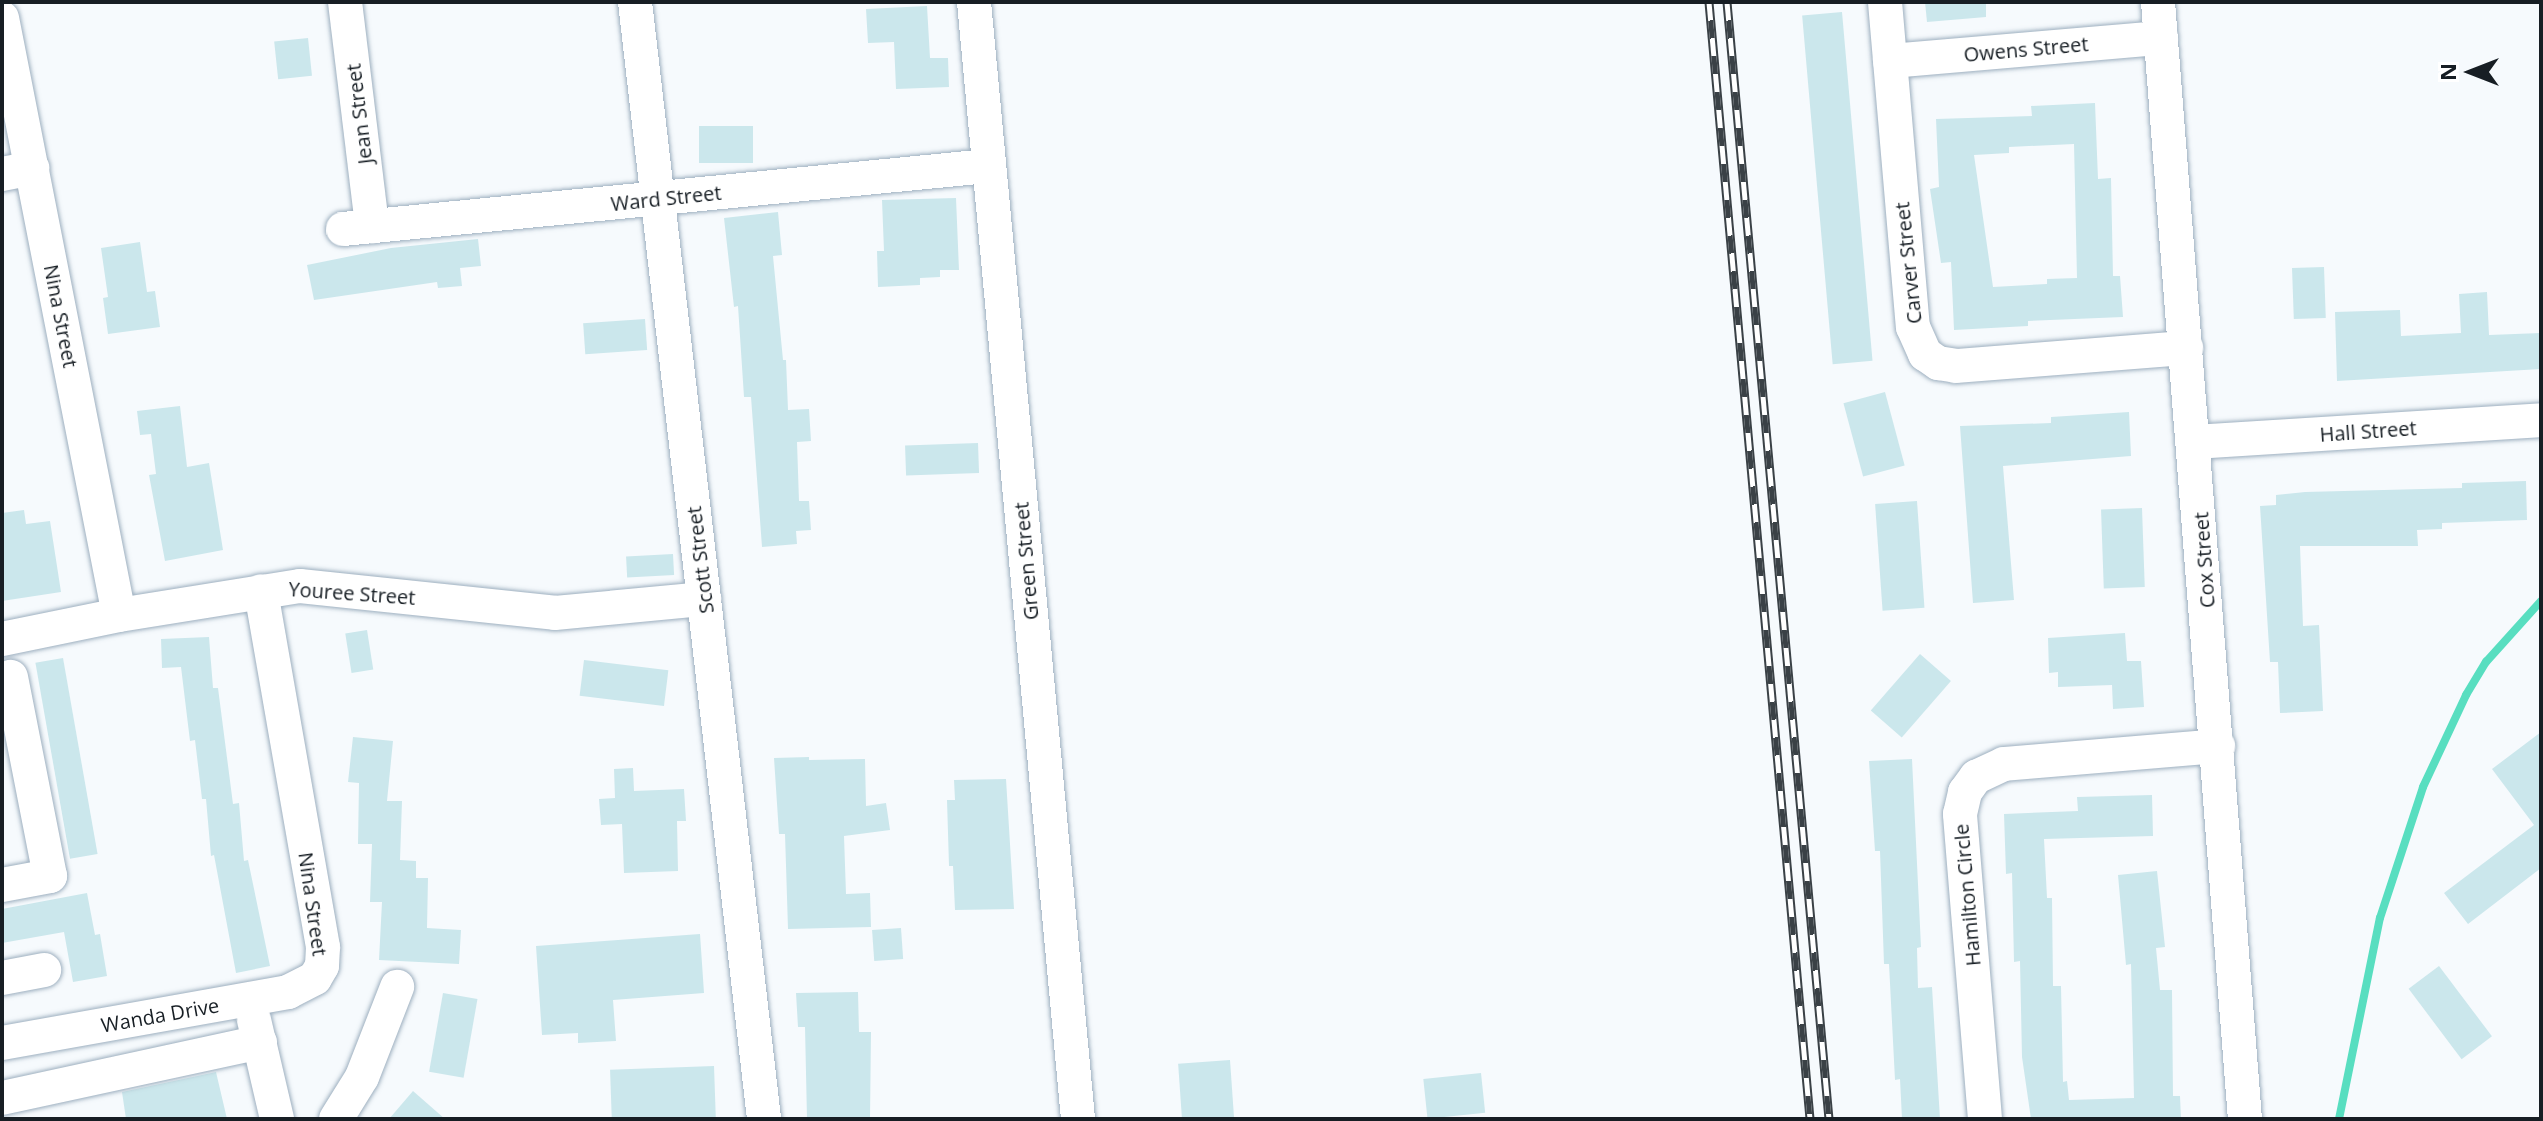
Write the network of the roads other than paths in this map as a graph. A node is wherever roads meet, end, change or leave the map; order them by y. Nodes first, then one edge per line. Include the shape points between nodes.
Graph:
1 (345, 2) edge
2 (635, 2) edge
3 (974, 2) edge
4 (1885, 2) edge
5 (2158, 2) edge
6 (2, 18) edge
7 (2161, 38) junction
8 (1890, 61) junction
9 (988, 166) junction
10 (17, 171) edge
11 (658, 198) junction
12 (358, 228) joint
13 (2186, 348) junction
14 (2541, 420) edge
15 (2195, 442) junction
16 (261, 591) junction
17 (704, 599) junction
18 (119, 615) junction
19 (2, 639) edge
20 (11, 677) dead end
21 (2218, 746) junction
22 (2, 885) edge
23 (44, 970) dead end
24 (2, 978) edge
25 (315, 978) joint
26 (397, 987) dead end
27 (250, 1000) junction
28 (260, 1042) junction
29 (2, 1043) edge
30 (2, 1098) edge
31 (277, 1119) edge
32 (336, 1119) edge
33 (764, 1119) edge
34 (1078, 1119) edge
35 (1985, 1119) edge
36 (2245, 1119) edge

1 - 12 street, Jean Street
2 - 11 street, Scott Street
3 - 9 street, Green Street
4 - 8 street, Carver Street
5 - 7 street, Cox Street
6 - 10 street, Nina Street
7 - 8 street, Owens Street
7 - 13 street, Cox Street
8 - 13 street, Carver Street via 1913,327 1925,354 1956,366
9 - 11 street, Ward Street
9 - 34 street, Green Street
10 - 18 street, Nina Street
11 - 12 street, Ward Street
11 - 17 street, Scott Street
13 - 15 street, Cox Street
14 - 15 street, Hall Street
15 - 21 street, Cox Street
16 - 17 street, Youree Street via 327,587 555,613
16 - 18 street, Youree Street
16 - 25 street, Nina Street via 323,947
17 - 33 street, Scott Street
18 - 19 street, Youree Street
20 - 22 street via 50,876
21 - 35 street, Hamilton Circle via 2004,764 1976,777 1965,792 1960,814
21 - 36 street, Cox Street
23 - 24 street
25 - 27 street, Wanda Drive via 304,987
26 - 32 street via 362,1077
27 - 28 street
27 - 29 street, Wanda Drive
28 - 30 street
28 - 31 street

